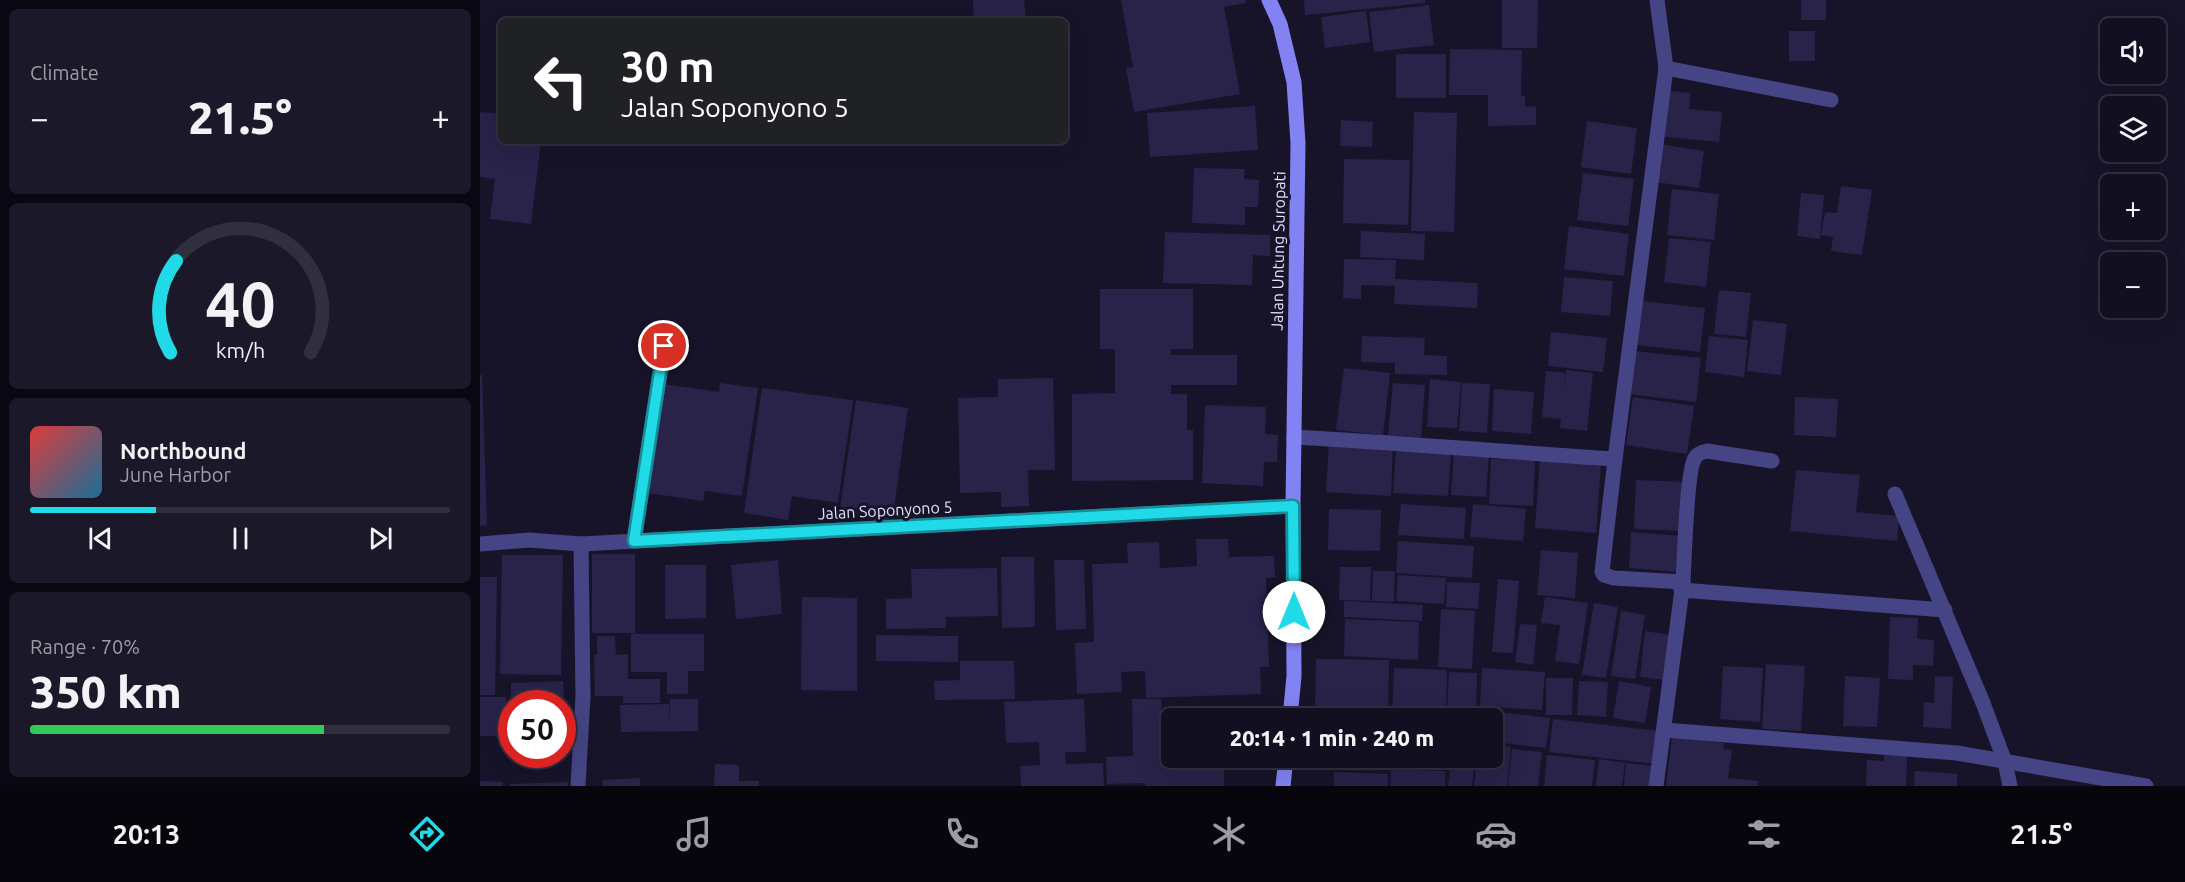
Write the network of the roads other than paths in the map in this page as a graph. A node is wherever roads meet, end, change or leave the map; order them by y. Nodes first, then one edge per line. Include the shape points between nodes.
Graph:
1 (1269, 0) edge
2 (1657, 0) edge
3 (1666, 68) junction
4 (1831, 100) dead end
5 (664, 346) dead end
6 (1294, 437) junction
7 (1615, 459) junction
8 (1772, 461) dead end
9 (1895, 494) dead end
10 (1293, 506) junction
11 (634, 541) junction
12 (480, 544) edge
13 (581, 544) junction
14 (1682, 586) junction
15 (1945, 610) junction
16 (1291, 708) edge
17 (1664, 730) junction
18 (2005, 762) junction
19 (1285, 768) edge
20 (578, 786) edge
21 (1283, 786) edge
22 (1656, 786) edge
23 (2010, 786) edge
24 (2146, 786) edge

1 - 6 main road, Jalan Untung Suropati via 1280,24 1294,82 1298,143
2 - 3 street
3 - 4 street
3 - 7 street
5 - 11 street
6 - 7 street
6 - 10 main road, Jalan Untung Suropati
7 - 14 street via 1602,572 1614,578
8 - 14 street via 1707,451 1694,459
9 - 15 street
10 - 11 street, Jalan Soponyono 5
10 - 16 main road, Jalan Untung Suropati
11 - 13 street, Jalan Soponyono 5
12 - 13 street, Jalan Soponyono 5 via 529,540
13 - 20 street via 583,697
14 - 15 street
14 - 17 street
15 - 18 street
17 - 18 street via 1958,753
17 - 22 street
18 - 23 street
18 - 24 street
19 - 21 main road

